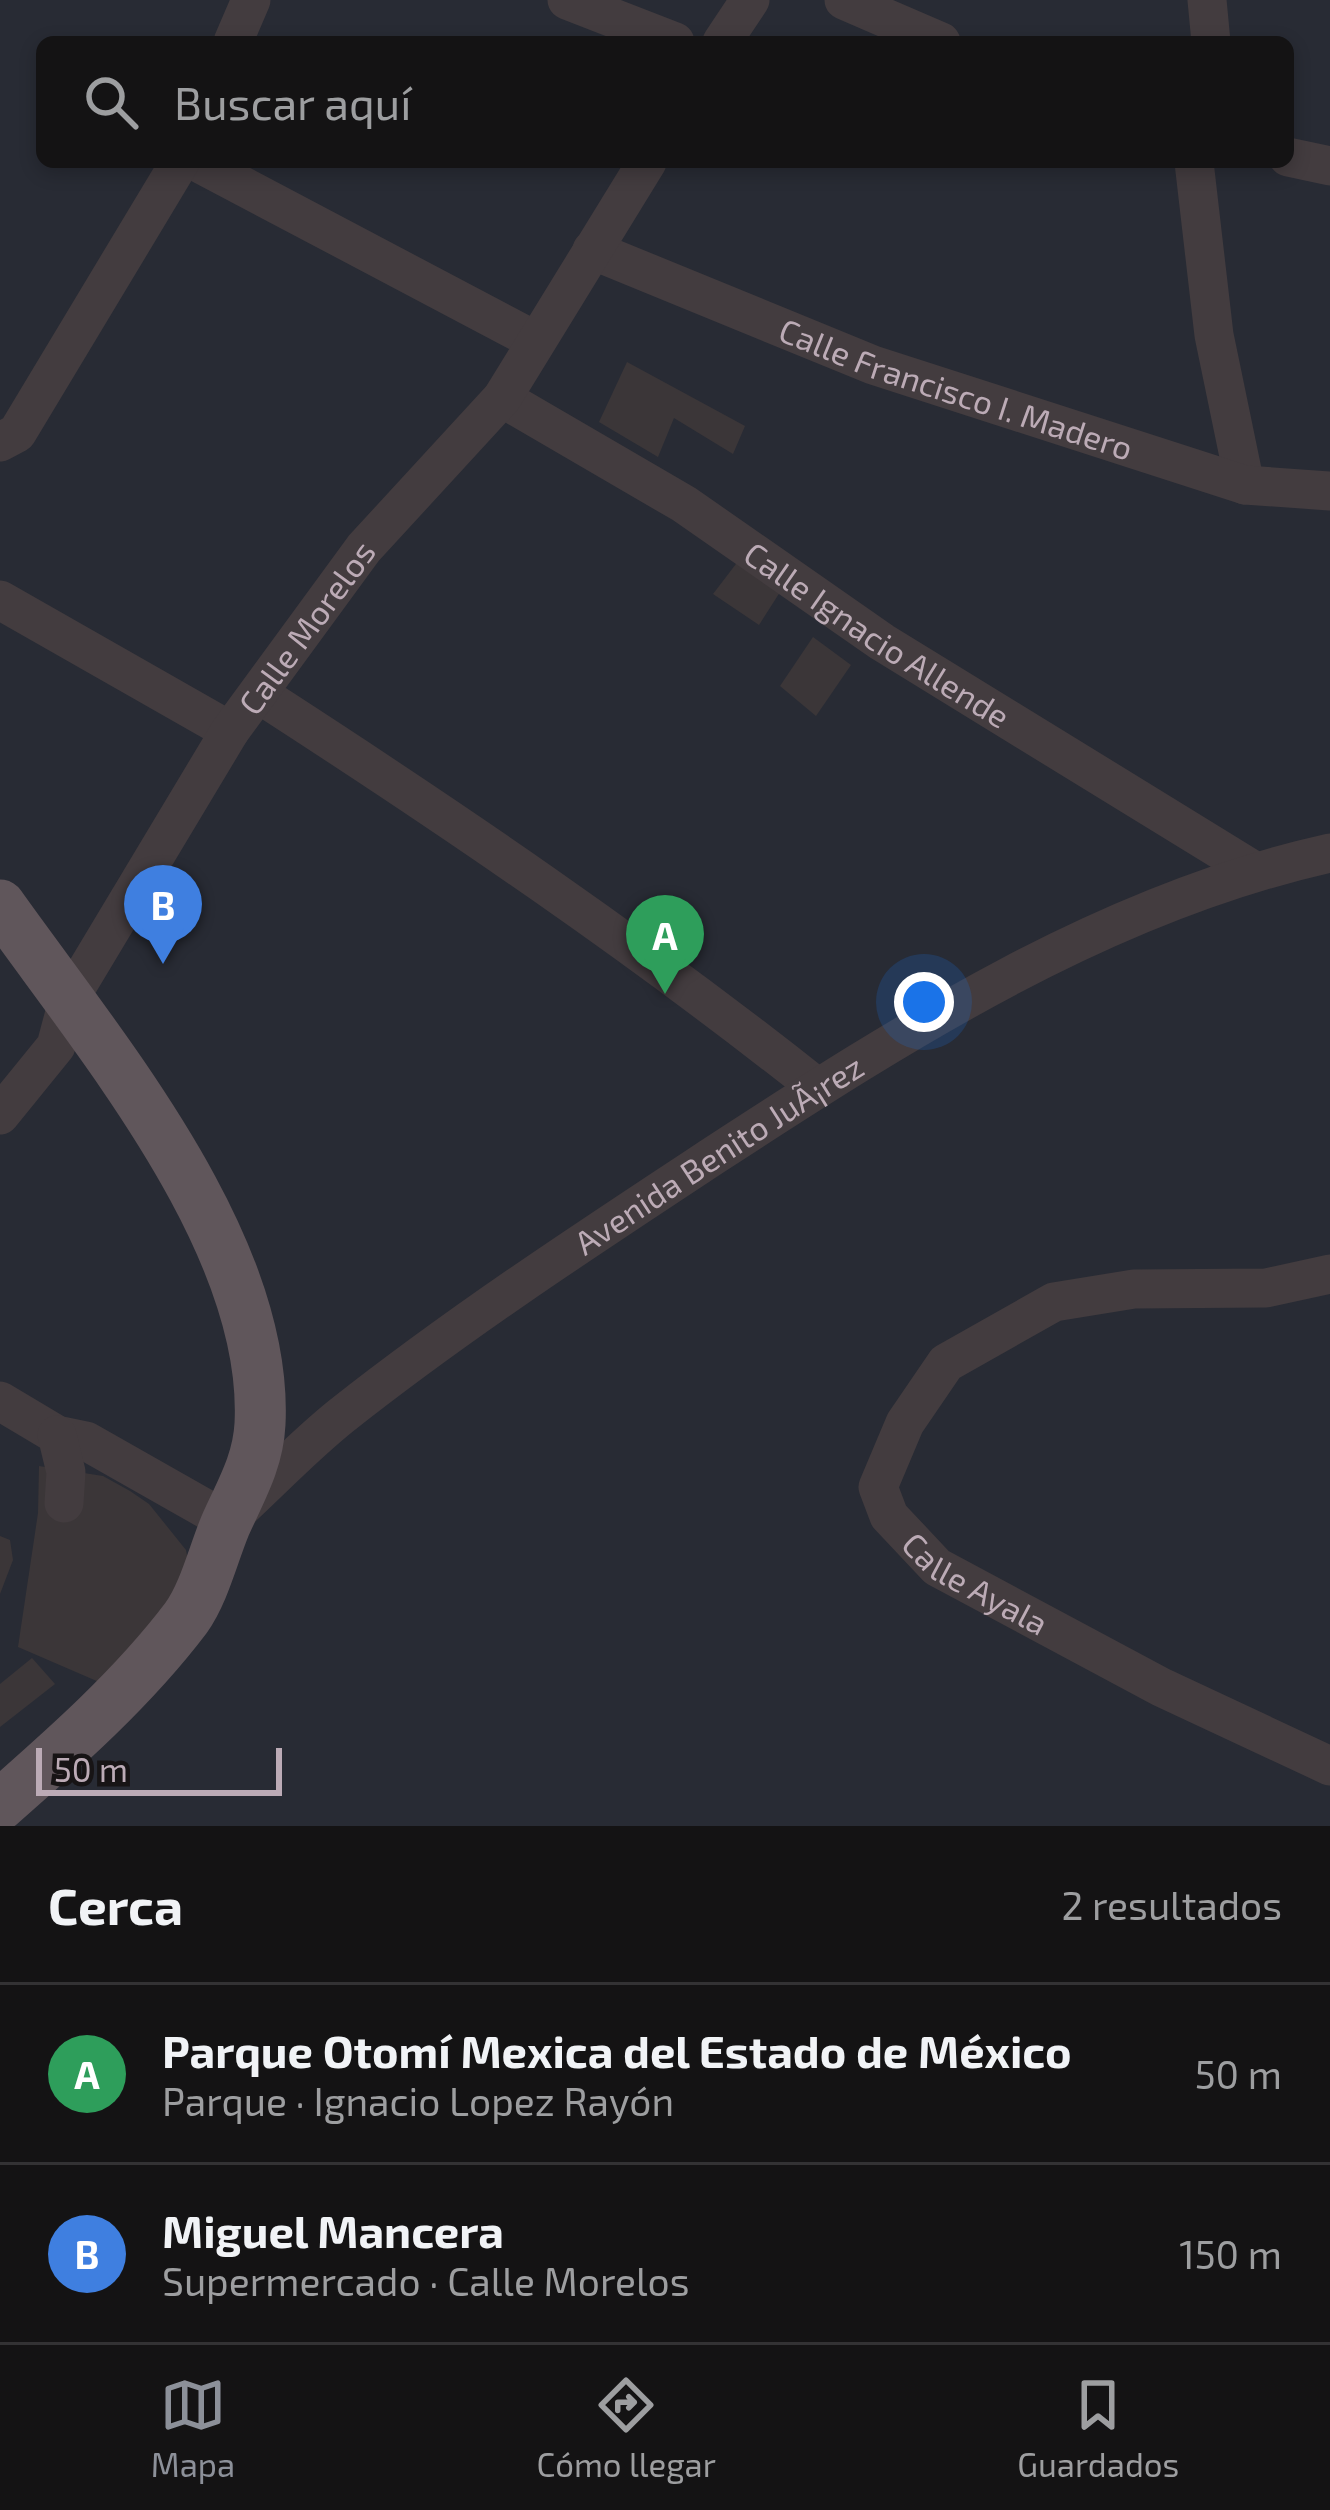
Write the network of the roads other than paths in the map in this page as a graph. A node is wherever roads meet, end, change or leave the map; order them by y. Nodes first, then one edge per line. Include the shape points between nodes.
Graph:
1 (251, 0) edge
2 (567, 0) edge
3 (750, 0) edge
4 (844, 0) edge
5 (1207, 0) edge
6 (236, 36) edge
7 (660, 36) edge
8 (726, 36) edge
9 (927, 36) edge
10 (1210, 36) edge
11 (1294, 158) edge
12 (1330, 166) edge
13 (176, 168) edge
14 (208, 168) edge
15 (642, 168) edge
16 (1195, 168) edge
17 (592, 250) junction
18 (534, 340) junction
19 (502, 398) junction
20 (0, 442) edge
21 (1245, 485) junction
22 (1330, 491) edge
23 (0, 600) edge
24 (259, 694) junction
25 (230, 730) junction
26 (1330, 853) edge
27 (1253, 870) junction
28 (0, 905) edge
29 (68, 1001) junction
30 (818, 1088) junction
31 (0, 1115) edge
32 (1330, 1274) edge
33 (0, 1401) edge
34 (57, 1435) junction
35 (64, 1503) dead end
36 (227, 1521) junction
37 (1330, 1766) edge
38 (0, 1805) edge

1 - 6 street
2 - 7 street
3 - 8 street
4 - 9 street
5 - 10 street
11 - 12 street
13 - 20 street via 16,433
14 - 18 street
15 - 17 street, Calle Morelos
16 - 21 street via 1214,335
17 - 18 street, Calle Morelos
17 - 21 street, Calle Francisco I. Madero via 872,364
18 - 19 street, Calle Morelos
19 - 24 street, Calle Morelos via 364,548
19 - 27 street, Calle Ignacio Allende via 684,504 881,642
21 - 22 street, Calle Francisco I. Madero
23 - 25 street
24 - 25 street, Calle Morelos
24 - 30 street via 475,833
25 - 29 street, Calle Morelos
26 - 27 street, Avenida Benito JuÃ¡rez
27 - 30 street, Avenida Benito JuÃ¡rez via 1039,958
28 - 29 main road
29 - 31 street, Calle Morelos via 56,1046
29 - 36 main road via 181,1169 235,1271 252,1334 260,1426 252,1472
30 - 36 street, Avenida Benito JuÃ¡rez via 531,1276 338,1418
32 - 37 street, Calle Ayala via 1266,1288 1134,1289 1054,1301 946,1363 905,1423 878,1487 889,1516 938,1567 1161,1687
33 - 34 street
34 - 35 street
34 - 36 street via 86,1441
36 - 38 main road via 189,1614 74,1740

